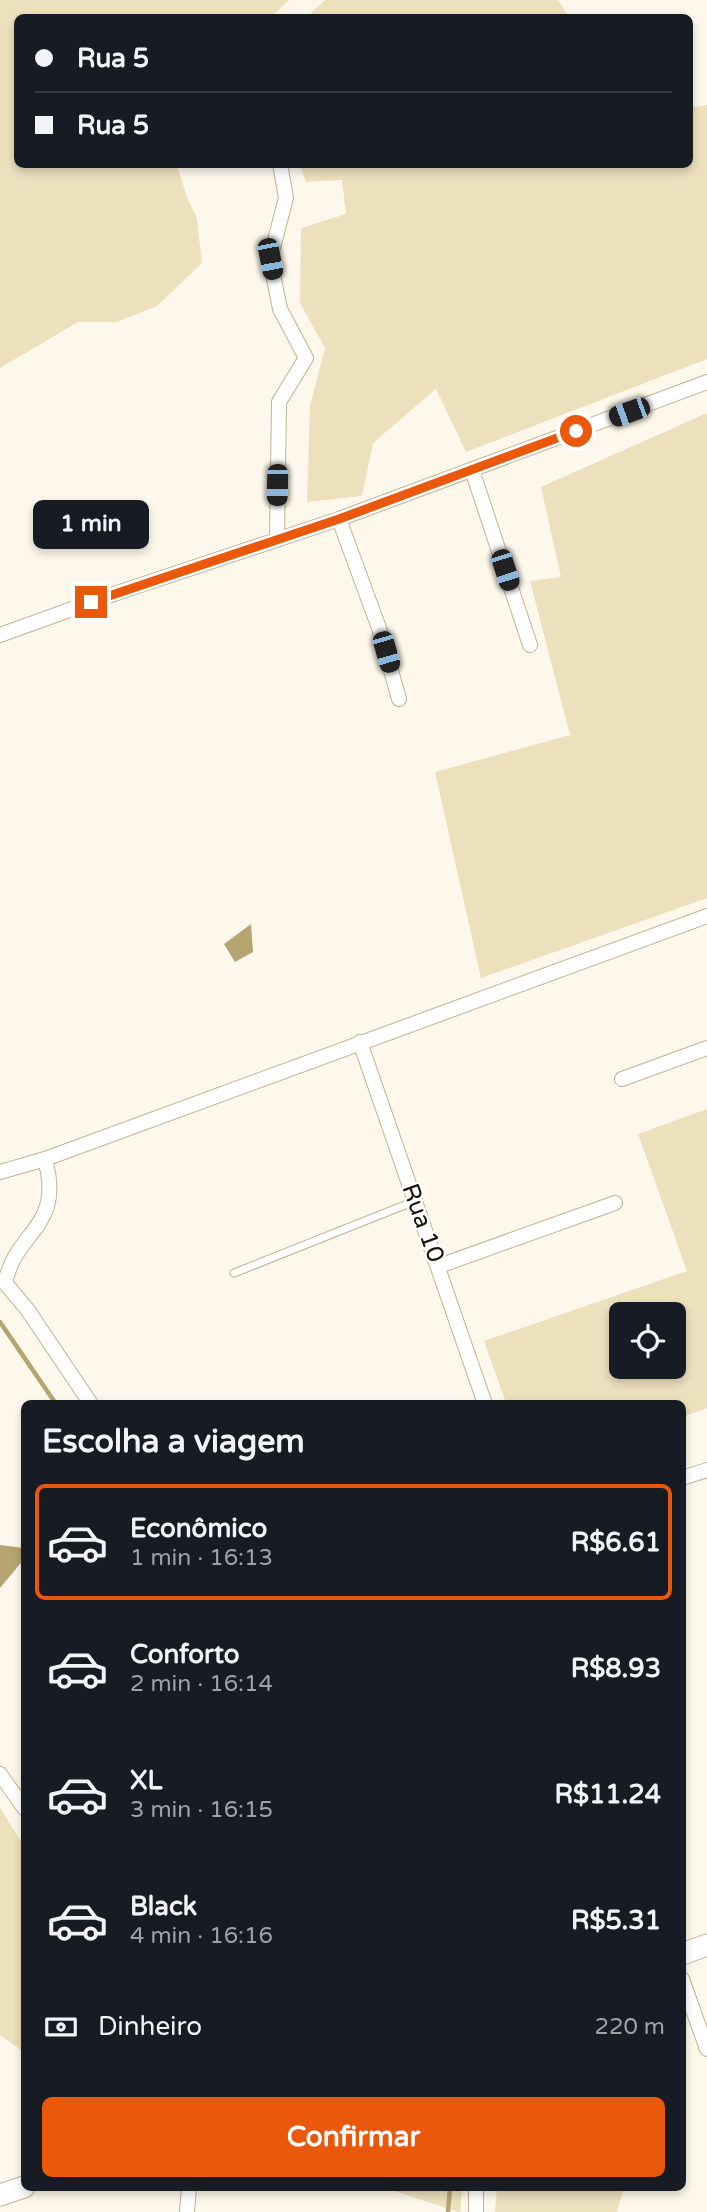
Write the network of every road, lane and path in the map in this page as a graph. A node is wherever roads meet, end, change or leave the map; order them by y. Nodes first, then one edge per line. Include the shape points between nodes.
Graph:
1 (281, 168) edge
2 (707, 382) edge
3 (472, 470) junction
4 (339, 519) junction
5 (276, 540) junction
6 (0, 635) edge
7 (530, 645) dead end
8 (399, 699) dead end
9 (707, 916) edge
10 (360, 1042) junction
11 (707, 1048) edge
12 (622, 1079) dead end
13 (45, 1159) junction
14 (0, 1171) edge
15 (415, 1201) junction
16 (615, 1203) dead end
17 (439, 1266) junction
18 (234, 1273) dead end
19 (3, 1282) edge
20 (89, 1400) edge
21 (484, 1400) edge
22 (707, 1469) edge
23 (686, 1477) edge
24 (0, 1774) edge
25 (21, 1804) edge
26 (707, 1945) edge
27 (686, 1953) edge
28 (686, 1990) edge
29 (707, 2049) edge
30 (21, 2188) edge
31 (189, 2191) edge
32 (477, 2191) edge
33 (0, 2195) edge
34 (187, 2212) edge
35 (476, 2212) edge

1 - 5 street via 286,198 270,259 280,309 306,358 279,402
2 - 3 street
3 - 4 street
3 - 7 street
4 - 5 street
4 - 8 street
5 - 6 street
9 - 10 street
10 - 13 street
10 - 15 street, Rua 10
11 - 12 street
13 - 14 street
13 - 19 street via 49,1206 12,1259
15 - 17 street, Rua 10
15 - 18 lane
16 - 17 street
17 - 21 street, Rua 10
19 - 20 street via 27,1308
22 - 23 street
24 - 25 street
26 - 27 main road
28 - 29 street
30 - 33 main road
31 - 34 street
32 - 35 street

